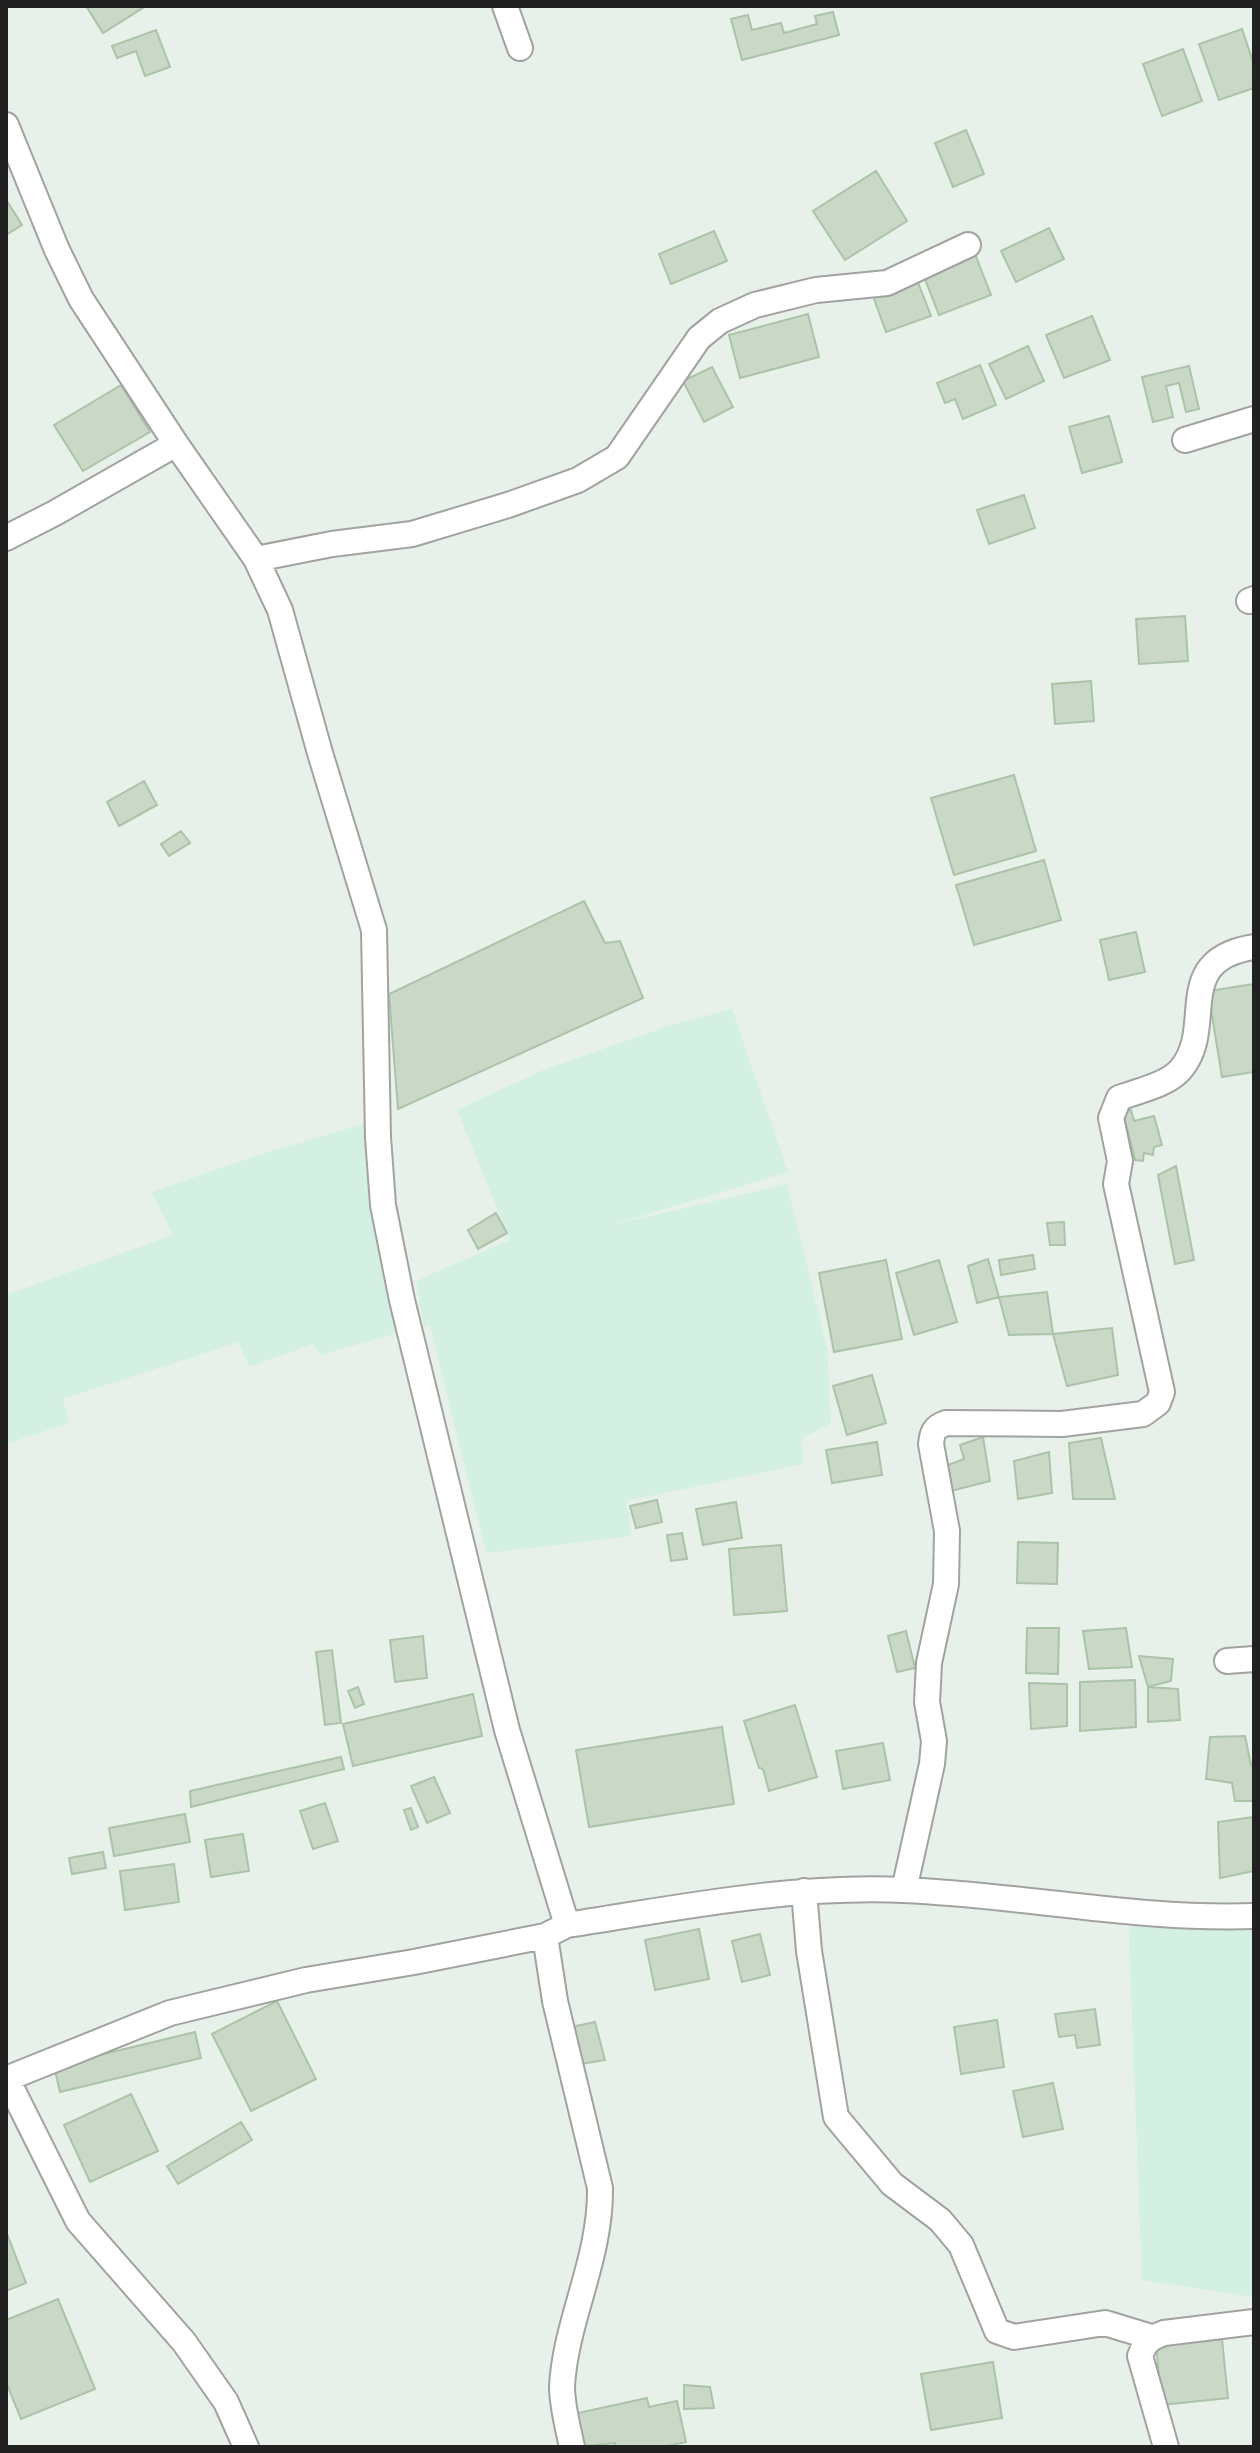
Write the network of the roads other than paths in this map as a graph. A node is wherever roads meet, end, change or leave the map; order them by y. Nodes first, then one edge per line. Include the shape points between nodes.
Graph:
1 (505, 6) edge
2 (520, 48) dead end
3 (6, 125) edge
4 (968, 245) dead end
5 (1254, 419) edge
6 (1185, 440) dead end
7 (176, 444) junction
8 (6, 538) edge
9 (256, 559) junction
10 (1254, 947) edge
11 (1254, 1659) edge
12 (1227, 1661) dead end
13 (904, 1890) junction
14 (804, 1891) junction
15 (1254, 1916) edge
16 (567, 1925) junction
17 (545, 1936) junction
18 (7, 2079) edge
19 (1254, 2322) edge
20 (1151, 2337) junction
21 (246, 2447) edge
22 (572, 2447) edge
23 (1166, 2447) edge

1 - 2 street
3 - 7 street via 81,299
4 - 9 street via 887,283 816,290 755,305 720,321 699,338 617,457 578,480 412,534
5 - 6 street
7 - 8 street
7 - 9 street
9 - 16 street via 280,610 374,930 383,1205 435,1443 507,1730
10 - 13 street via 1224,956 1209,970 1200,986 1190,1053 1181,1070 1119,1098 1111,1118 1120,1161 1116,1184 1162,1392 1158,1403 1143,1414 1062,1424 946,1423 931,1434 947,1531 946,1584 929,1663 932,1764
11 - 12 street
13 - 14 street
13 - 15 street via 1128,1912
14 - 16 street
14 - 20 street via 836,2117 892,2184 940,2220 961,2245 997,2331 1014,2337 1105,2323
16 - 17 street
17 - 18 street via 306,1980 170,2013
17 - 22 street via 555,2001 600,2188 600,2216 562,2389
18 - 21 street via 78,2221 184,2342 226,2402
19 - 20 street
20 - 23 street via 1140,2356

